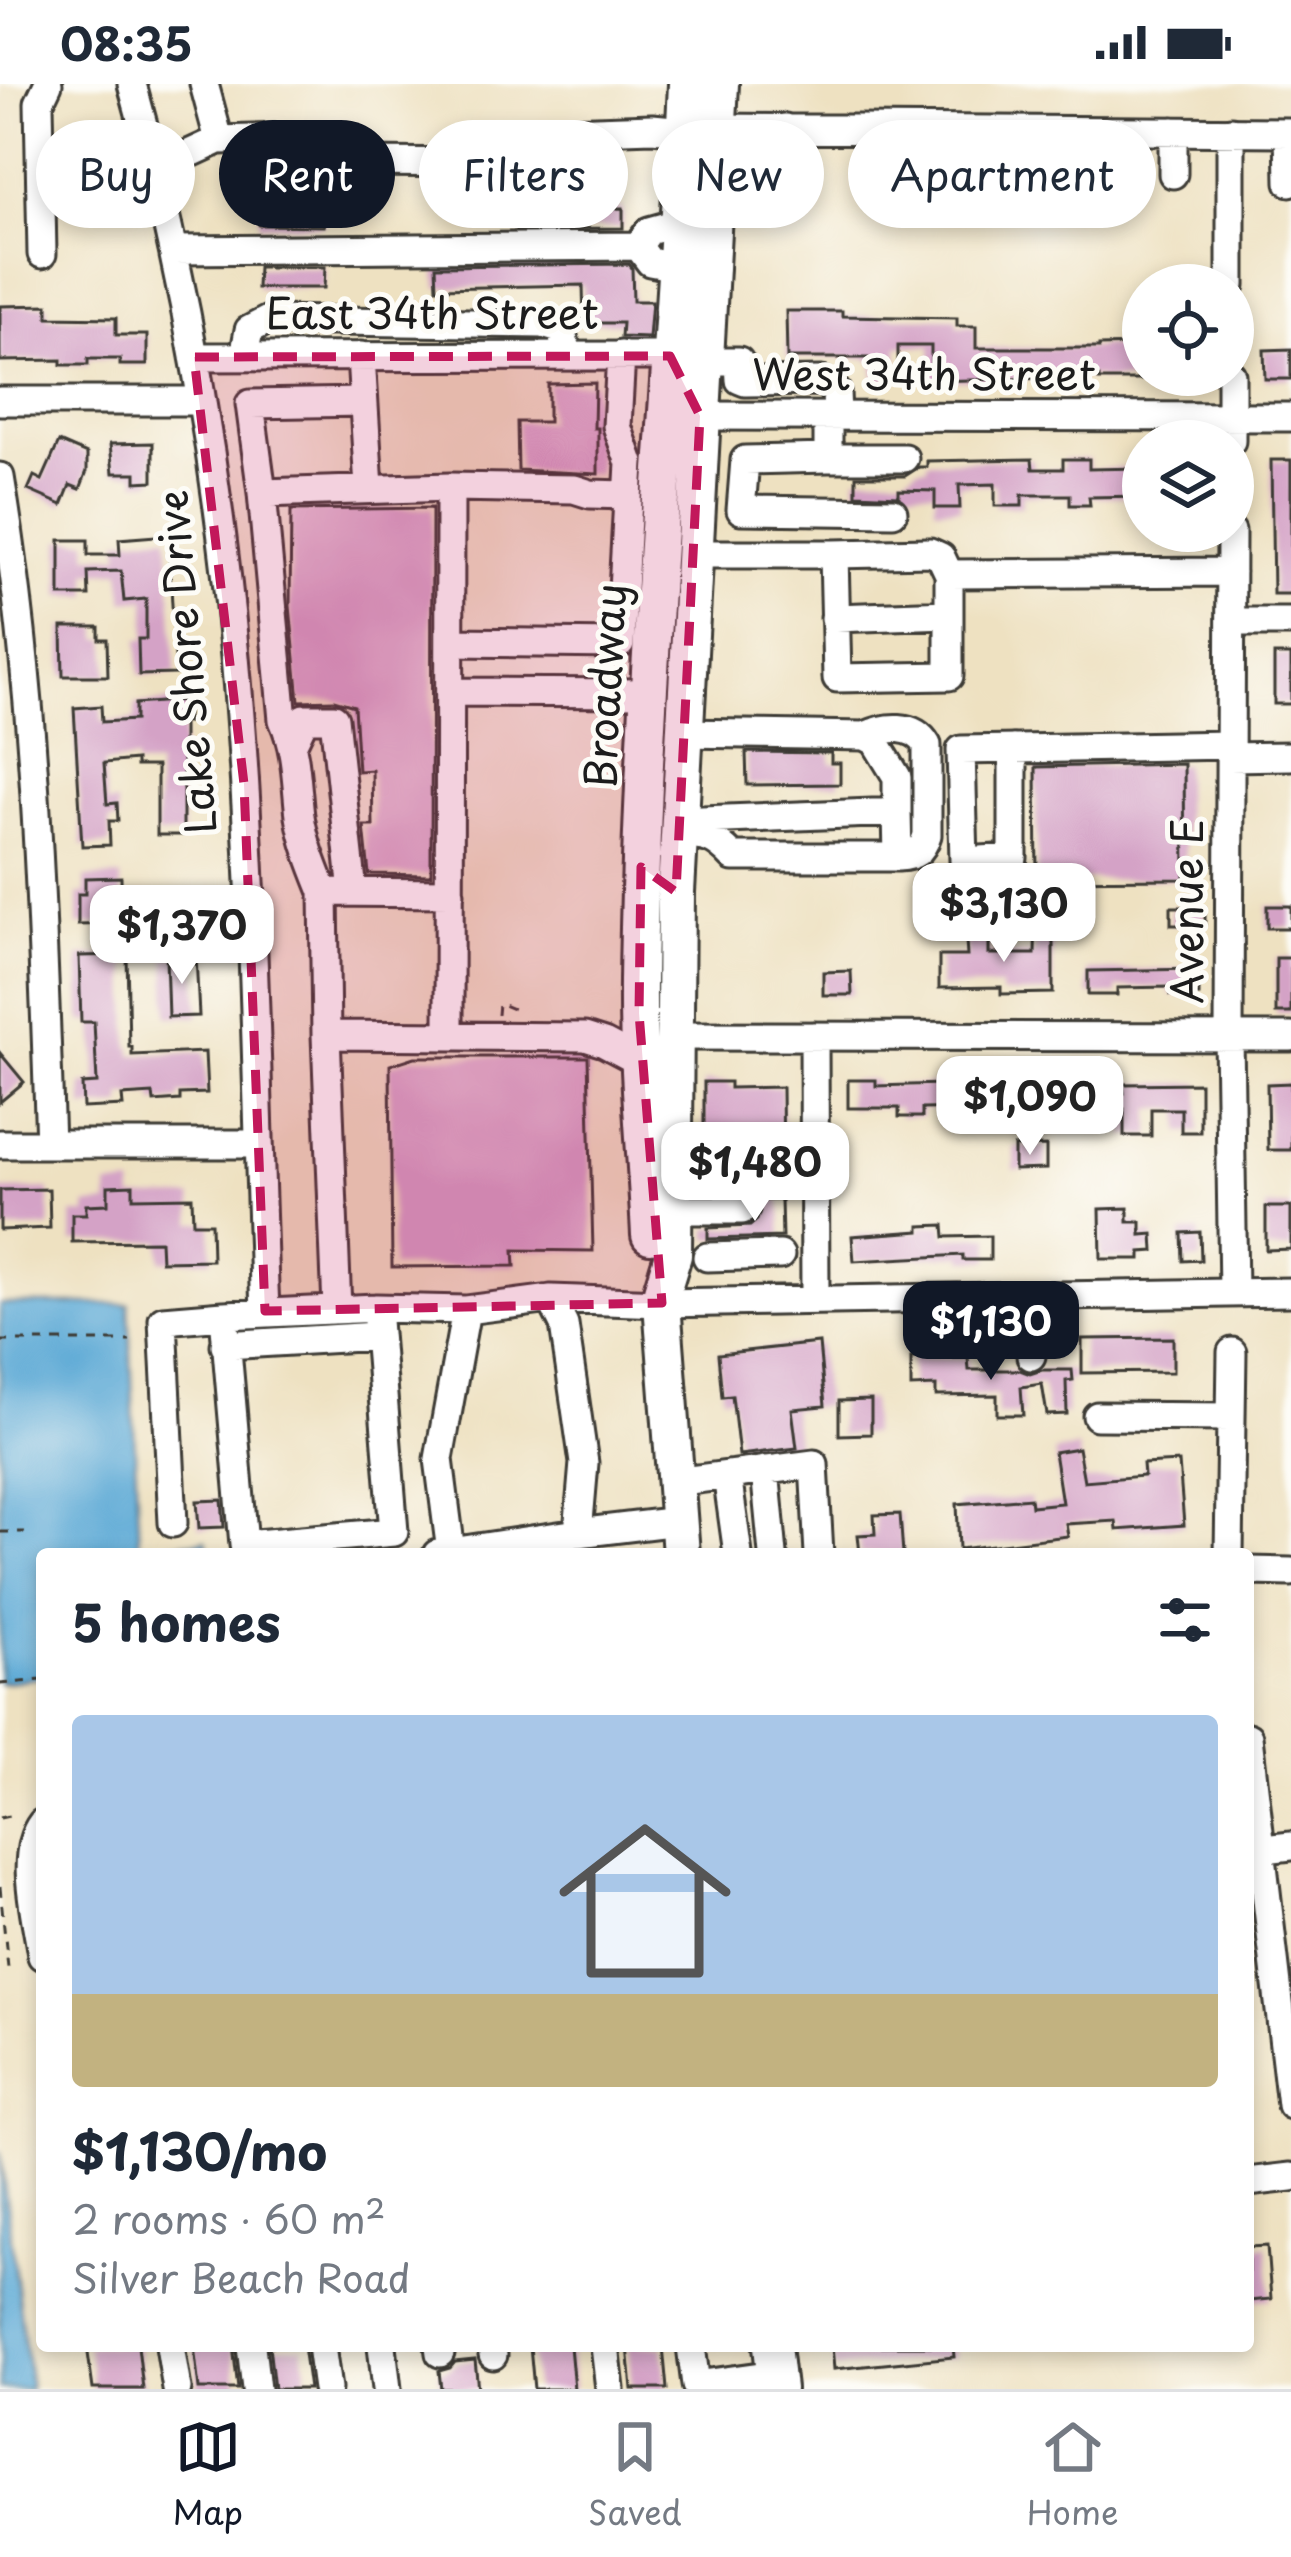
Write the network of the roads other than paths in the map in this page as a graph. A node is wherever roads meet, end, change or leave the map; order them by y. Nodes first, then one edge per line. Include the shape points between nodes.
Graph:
1 (49, 84) edge
2 (132, 84) edge
3 (204, 84) edge
4 (687, 84) edge
5 (720, 84) edge
6 (141, 120) edge
7 (693, 120) edge
8 (702, 120) edge
9 (652, 128) edge
10 (824, 128) edge
11 (1173, 131) junction
12 (1231, 131) junction
13 (1290, 132) edge
14 (219, 140) joint
15 (195, 151) edge
16 (395, 162) edge
17 (1173, 173) dead end
18 (1289, 182) edge
19 (168, 228) edge
20 (660, 228) edge
21 (678, 228) edge
22 (699, 228) edge
23 (638, 246) junction
24 (173, 250) junction
25 (42, 254) dead end
26 (1231, 264) edge
27 (676, 268) junction
28 (555, 355) junction
29 (621, 355) junction
30 (361, 356) junction
31 (194, 357) junction
32 (244, 357) junction
33 (705, 359) junction
34 (778, 381) junction
35 (0, 401) edge
36 (202, 401) junction
37 (362, 402) junction
38 (700, 416) junction
39 (778, 417) junction
40 (832, 417) junction
41 (1291, 417) edge
42 (1254, 424) edge
43 (1122, 426) edge
44 (827, 458) junction
45 (904, 458) dead end
46 (0, 477) edge
47 (450, 487) junction
48 (369, 488) junction
49 (262, 493) junction
50 (627, 495) junction
51 (893, 512) dead end
52 (1231, 552) edge
53 (693, 554) junction
54 (834, 554) junction
55 (1231, 572) junction
56 (949, 574) junction
57 (948, 614) junction
58 (836, 618) junction
59 (1231, 622) junction
60 (1291, 622) edge
61 (450, 642) junction
62 (450, 692) junction
63 (650, 693) junction
64 (683, 733) junction
65 (865, 736) junction
66 (293, 743) junction
67 (1013, 749) dead end
68 (1230, 751) junction
69 (1291, 755) edge
70 (897, 812) junction
71 (686, 835) junction
72 (898, 857) junction
73 (324, 892) junction
74 (353, 892) junction
75 (676, 892) junction
76 (450, 893) junction
77 (639, 1013) junction
78 (326, 1035) junction
79 (449, 1036) junction
80 (673, 1036) junction
81 (814, 1036) junction
82 (585, 1037) junction
83 (1229, 1037) junction
84 (1291, 1037) edge
85 (641, 1064) junction
86 (0, 1144) edge
87 (50, 1144) junction
88 (258, 1144) junction
89 (673, 1210) junction
90 (742, 1210) dead end
91 (780, 1255) dead end
92 (740, 1256) junction
93 (707, 1257) dead end
94 (1233, 1292) junction
95 (1291, 1292) edge
96 (1029, 1296) junction
97 (662, 1297) junction
98 (551, 1299) junction
99 (815, 1300) junction
100 (742, 1302) junction
101 (376, 1307) junction
102 (337, 1309) junction
103 (466, 1310) junction
104 (265, 1311) junction
105 (224, 1315) junction
106 (377, 1336) junction
107 (225, 1345) junction
108 (1232, 1352) dead end
109 (1031, 1356) dead end
110 (1097, 1416) dead end
111 (1231, 1417) junction
112 (765, 1470) junction
113 (727, 1475) junction
114 (674, 1482) junction
115 (173, 1523) dead end
116 (578, 1533) junction
117 (679, 1538) edge
118 (526, 1547) edge
119 (444, 1548) edge
120 (737, 1548) edge
121 (772, 1548) edge
122 (819, 1548) edge
123 (1229, 1548) edge
124 (1254, 1571) edge
125 (1291, 1572) edge
126 (36, 1831) edge
127 (1291, 1846) edge
128 (1255, 1851) edge
129 (36, 1908) edge
130 (1291, 2105) edge
131 (1291, 2177) edge
132 (1254, 2181) edge
133 (171, 2352) edge
134 (252, 2352) edge
135 (322, 2352) edge
136 (383, 2352) edge
137 (606, 2352) edge
138 (693, 2352) edge
139 (775, 2370) edge
140 (177, 2389) edge
141 (256, 2389) edge
142 (327, 2389) edge
143 (387, 2389) edge
144 (610, 2389) edge

1 - 25 street via 39,103
2 - 6 street, Lake Shore Drive
3 - 14 street
4 - 7 main road, Broadway
5 - 8 main road, Broadway
9 - 16 street via 568,130 541,163
10 - 11 street
11 - 12 street
11 - 17 street
12 - 13 street
12 - 26 street
13 - 18 street
14 - 15 street
19 - 24 street, Lake Shore Drive
20 - 23 street
21 - 27 main road, Broadway
22 - 33 main road, Broadway
23 - 24 street
23 - 27 street via 650,262
24 - 31 street, Lake Shore Drive
27 - 33 main road, Broadway
28 - 29 street, East 34th Street
28 - 30 street, East 34th Street
28 - 32 street via 560,329 542,324 268,320 249,331
29 - 33 street, East 34th Street
29 - 50 street via 617,426 630,463
30 - 32 street, East 34th Street
30 - 37 street
31 - 32 street, East 34th Street
31 - 36 street, Lake Shore Drive
33 - 34 street via 745,382
33 - 38 main road, Broadway
33 - 63 main road, Broadway
34 - 39 street
34 - 40 street via 831,385
35 - 36 street
36 - 88 street, Lake Shore Drive via 235,657
37 - 48 street
37 - 49 street via 250,404
38 - 39 street, West 34th Street
38 - 53 main road, Broadway
39 - 40 street, West 34th Street
40 - 43 street, West 34th Street
40 - 44 street
41 - 42 street, West 34th Street
44 - 45 street
44 - 51 street via 745,460 741,510
46 - 87 street via 36,787
47 - 48 street
47 - 50 street
47 - 61 street
48 - 49 street
49 - 66 street via 283,720
50 - 61 street via 620,644
52 - 55 street, Avenue E
53 - 54 street
53 - 64 main road, Broadway
54 - 56 street via 930,552
54 - 58 street
55 - 56 street
55 - 59 street, Avenue E
56 - 57 street
57 - 58 street
57 - 58 street via 949,676 837,678
59 - 60 street
59 - 68 street, Avenue E
61 - 62 street
62 - 63 street
62 - 76 street
63 - 75 main road via 668,713 662,872
63 - 77 main road, Broadway
64 - 65 street
64 - 71 main road, Broadway
65 - 70 street via 897,777
65 - 72 street via 908,729 926,745 927,835 918,853
66 - 73 street via 301,820
66 - 74 street via 305,718 334,718
67 - 68 street
68 - 69 street
68 - 83 street, Avenue E
70 - 71 street via 702,820
70 - 72 street
71 - 72 street via 707,836 733,857
71 - 75 main road, Broadway
73 - 74 street
73 - 78 street
74 - 76 street
75 - 80 main road, Broadway
76 - 79 street
77 - 82 street
77 - 85 main road, Broadway
78 - 79 street
78 - 102 street
79 - 82 street
80 - 81 street
80 - 89 main road, Broadway
81 - 83 street
81 - 99 street
82 - 85 street
83 - 84 street
83 - 94 street, Avenue E
85 - 97 main road, Broadway via 651,1254
86 - 87 street
87 - 88 street
88 - 104 street, Lake Shore Drive
89 - 90 street
89 - 97 main road, Broadway
91 - 92 street
92 - 93 street
92 - 100 street
94 - 95 street
94 - 96 street
96 - 99 street
96 - 109 street
97 - 98 street
97 - 100 street
97 - 114 main road
98 - 103 street
98 - 116 street via 564,1325 584,1463
99 - 100 street
101 - 102 street
101 - 103 street
101 - 106 street
102 - 104 street
103 - 119 street via 439,1459
104 - 105 street
105 - 107 street
105 - 115 street via 163,1320
106 - 107 street
106 - 107 street via 394,1532 244,1545
108 - 111 street
110 - 111 street
111 - 123 street
112 - 113 street
112 - 121 street
112 - 122 street via 814,1464
113 - 114 street
113 - 120 street
114 - 117 main road
116 - 117 street
116 - 118 street
124 - 125 street
126 - 129 street via 29,1853
127 - 128 street
128 - 130 street
131 - 132 street
133 - 140 street
134 - 141 street
135 - 142 street
136 - 143 street
137 - 144 street
138 - 139 street via 696,2385

